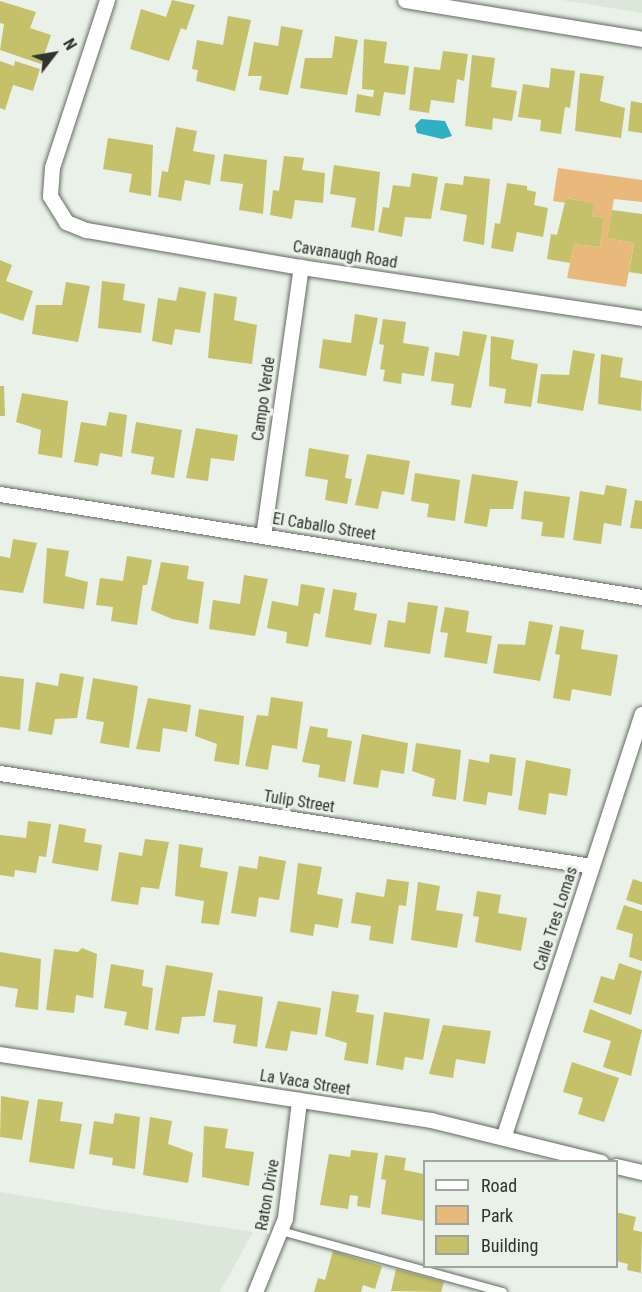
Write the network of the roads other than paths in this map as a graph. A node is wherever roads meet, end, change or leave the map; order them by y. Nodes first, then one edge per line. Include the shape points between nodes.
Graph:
1 (107, 0) edge
2 (405, 0) edge
3 (642, 39) edge
4 (301, 267) junction
5 (642, 318) edge
6 (0, 494) edge
7 (263, 536) junction
8 (642, 597) edge
9 (642, 714) edge
10 (0, 773) edge
11 (592, 867) junction
12 (0, 1054) edge
13 (299, 1100) junction
14 (504, 1135) junction
15 (597, 1160) edge
16 (618, 1167) edge
17 (642, 1173) edge
18 (281, 1232) junction
19 (255, 1292) edge
20 (503, 1292) edge

1 - 4 street, Cavanaugh Road via 52,168 52,206 66,222 86,231
2 - 3 street
4 - 5 street, Cavanaugh Road
4 - 7 street, Campo Verde
6 - 7 street, El Caballo Street
7 - 8 street, El Caballo Street
9 - 11 street, Calle Tres Lomas
10 - 11 street, Tulip Street
11 - 14 street, Calle Tres Lomas
12 - 13 street, La Vaca Street
13 - 14 street, La Vaca Street
13 - 18 street, Raton Drive
14 - 15 street, La Vaca Street
16 - 17 street
18 - 19 street, Raton Drive
18 - 20 lane

